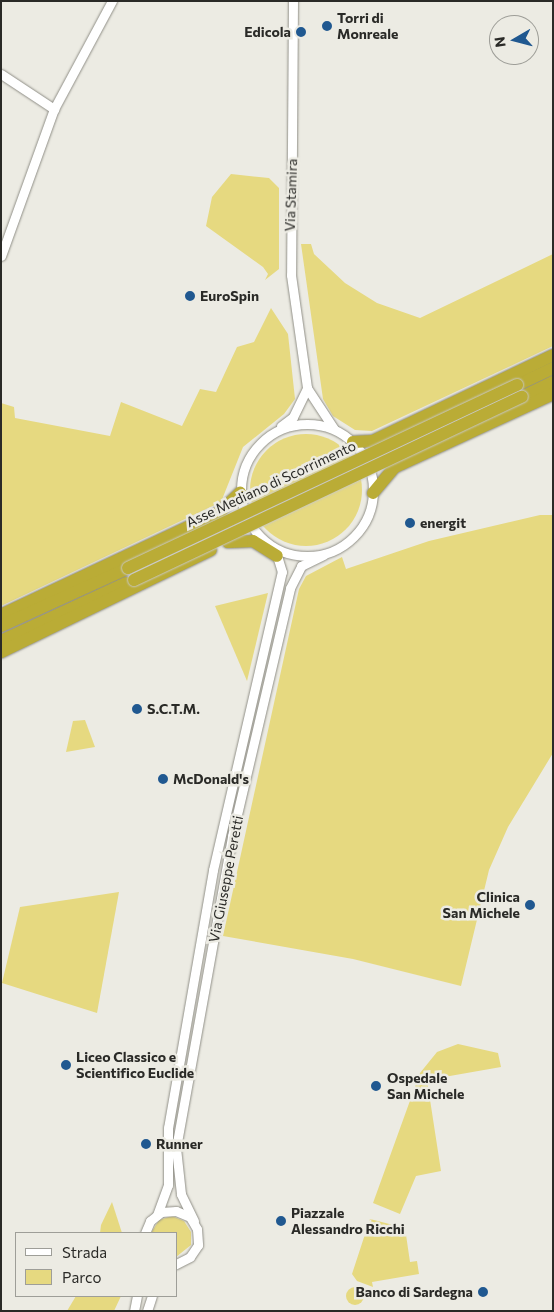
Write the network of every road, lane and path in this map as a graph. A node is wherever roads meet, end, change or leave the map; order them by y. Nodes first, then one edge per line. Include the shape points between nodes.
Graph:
1 (112, 1) edge
2 (293, 1) edge
3 (1, 74) edge
4 (54, 109) junction
5 (1, 256) edge
6 (553, 355) edge
7 (553, 368) edge
8 (553, 382) edge
9 (307, 388) junction
10 (519, 391) junction
11 (553, 394) edge
12 (424, 417) junction
13 (334, 429) junction
14 (275, 431) junction
15 (353, 442) junction
16 (435, 448) junction
17 (240, 493) junction
18 (374, 493) junction
19 (253, 530) junction
20 (228, 542) junction
21 (276, 552) junction
22 (324, 555) junction
23 (1, 615) edge
24 (1, 626) edge
25 (1, 640) edge
26 (1, 652) edge
27 (157, 1215) junction
28 (194, 1221) junction
29 (146, 1232) edge
30 (178, 1263) edge
31 (137, 1297) edge
32 (152, 1297) edge
33 (134, 1311) edge
34 (148, 1311) edge

1 - 4 street
2 - 9 street, Via Stamira via 291,275
3 - 4 street
4 - 5 street
6 - 12 highway
7 - 10 highway, Asse Mediano di Scorrimento
8 - 10 highway, Asse Mediano di Scorrimento
9 - 13 street, Via Stamira
9 - 14 street via 292,417
10 - 24 highway, Asse Mediano di Scorrimento, bridge
10 - 25 highway, Asse Mediano di Scorrimento, bridge via 134,580
11 - 16 highway
12 - 15 highway via 372,440
12 - 16 highway via 419,438
13 - 14 street via 315,424
13 - 15 street
14 - 17 street via 249,457
15 - 18 street via 370,469
16 - 18 highway via 395,467
17 - 19 street
17 - 23 highway via 220,512
18 - 22 street via 359,532
19 - 20 highway
19 - 21 street
20 - 21 highway via 253,541
20 - 26 highway
21 - 22 street via 307,557
21 - 27 street, Via Giuseppe Peretti via 282,572 213,870 168,1128 168,1185
22 - 28 street, Via Giuseppe Peretti via 301,566 290,588 232,836 176,1148 181,1194
27 - 28 street via 176,1210
27 - 29 street, Via Giuseppe Peretti
28 - 30 street, Via Giuseppe Peretti via 198,1245 190,1257
31 - 33 street
32 - 34 street

